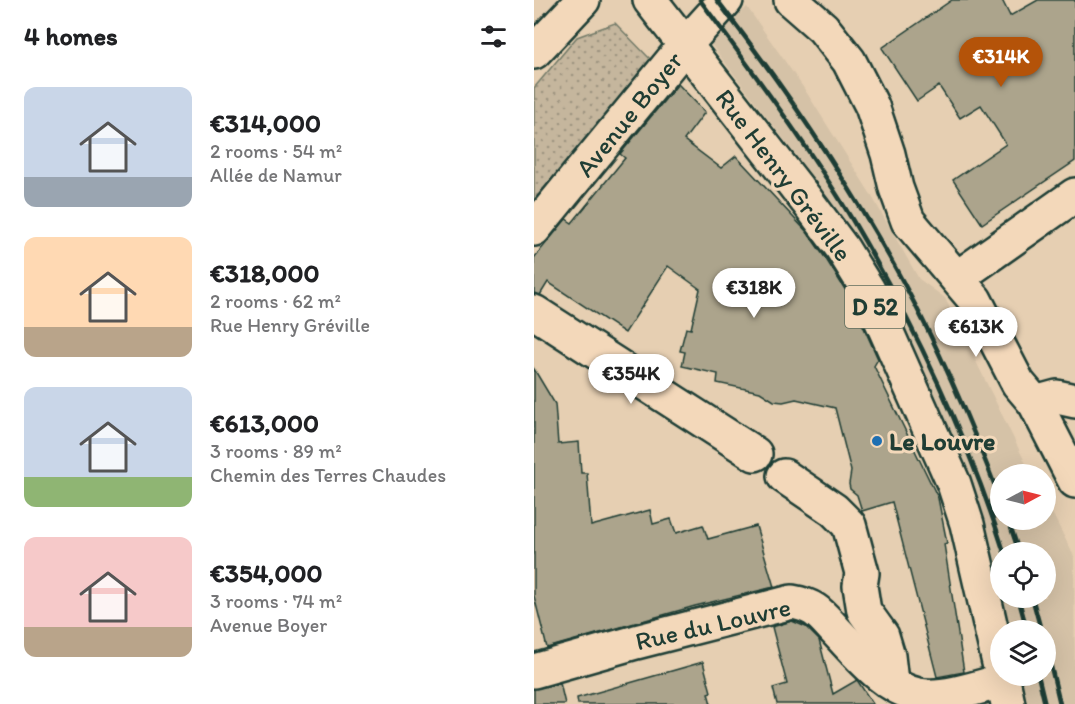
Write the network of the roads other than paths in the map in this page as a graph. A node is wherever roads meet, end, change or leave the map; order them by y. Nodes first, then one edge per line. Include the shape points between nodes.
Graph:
1 (650, 0) edge
2 (726, 0) edge
3 (791, 0) edge
4 (582, 1) edge
5 (534, 32) edge
6 (686, 44) junction
7 (534, 52) edge
8 (1075, 195) edge
9 (534, 229) edge
10 (957, 278) junction
11 (534, 312) edge
12 (1075, 401) edge
13 (1035, 404) junction
14 (755, 453) dead end
15 (784, 476) dead end
16 (1075, 481) edge
17 (990, 622) edge
18 (534, 671) edge
19 (891, 682) junction
20 (990, 685) edge

1 - 6 street, Rue Henry Gréville / D 52
2 - 6 street, Avenue Boyer
3 - 10 street via 823,28 849,61 872,106 908,221
4 - 5 street
4 - 7 street
6 - 9 street, Avenue Boyer
6 - 17 street, Rue Henry Gréville / D 52 via 807,201 868,290 957,494
8 - 10 street
10 - 13 street via 975,300 1018,383
11 - 14 street
12 - 13 street via 1057,397
13 - 16 street
15 - 19 street via 849,525 862,573 864,611 882,636
18 - 19 street, Rue du Louvre via 792,602 809,605
19 - 20 street, Rue du Louvre via 919,695 937,696

